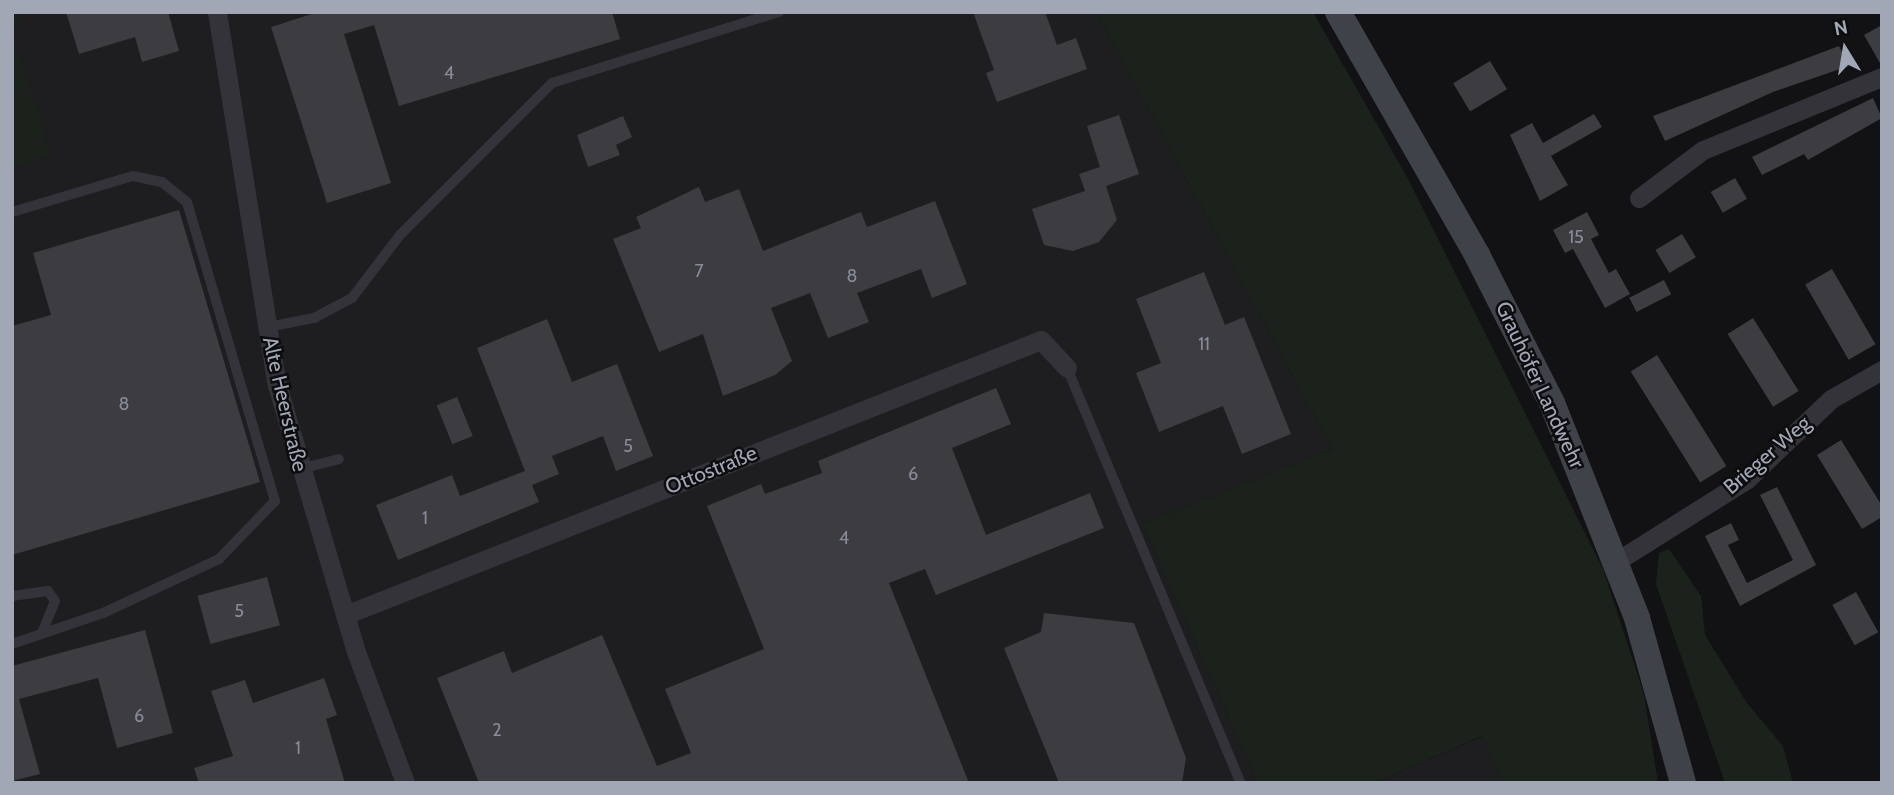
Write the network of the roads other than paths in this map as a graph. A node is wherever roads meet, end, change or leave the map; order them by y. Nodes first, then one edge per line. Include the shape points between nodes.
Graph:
1 (218, 12) edge
2 (779, 12) edge
3 (1338, 12) edge
4 (1882, 78) edge
5 (1639, 198) dead end
6 (12, 212) edge
7 (268, 327) junction
8 (1067, 368) joint
9 (1882, 370) edge
10 (339, 459) dead end
11 (299, 469) junction
12 (1617, 561) junction
13 (12, 596) edge
14 (345, 615) junction
15 (43, 634) junction
16 (12, 644) edge
17 (405, 783) edge
18 (1241, 783) edge
19 (1683, 783) edge

1 - 7 street, Alte Heerstraße
2 - 7 lane via 552,83 400,235 352,298 314,317
3 - 12 street, Grauhöfer Landwehr via 1524,348
4 - 5 street via 1703,150
6 - 15 lane via 133,176 162,183 187,202 275,501 219,559 143,596
7 - 11 street, Alte Heerstraße
8 - 14 street, Ottostraße via 1041,340
8 - 18 lane
9 - 12 street, Brieger Weg via 1831,399 1747,479
10 - 11 lane
11 - 14 street, Alte Heerstraße
12 - 19 street, Grauhöfer Landwehr
13 - 15 lane via 48,592 55,601
14 - 17 street, Alte Heerstraße
15 - 16 lane

